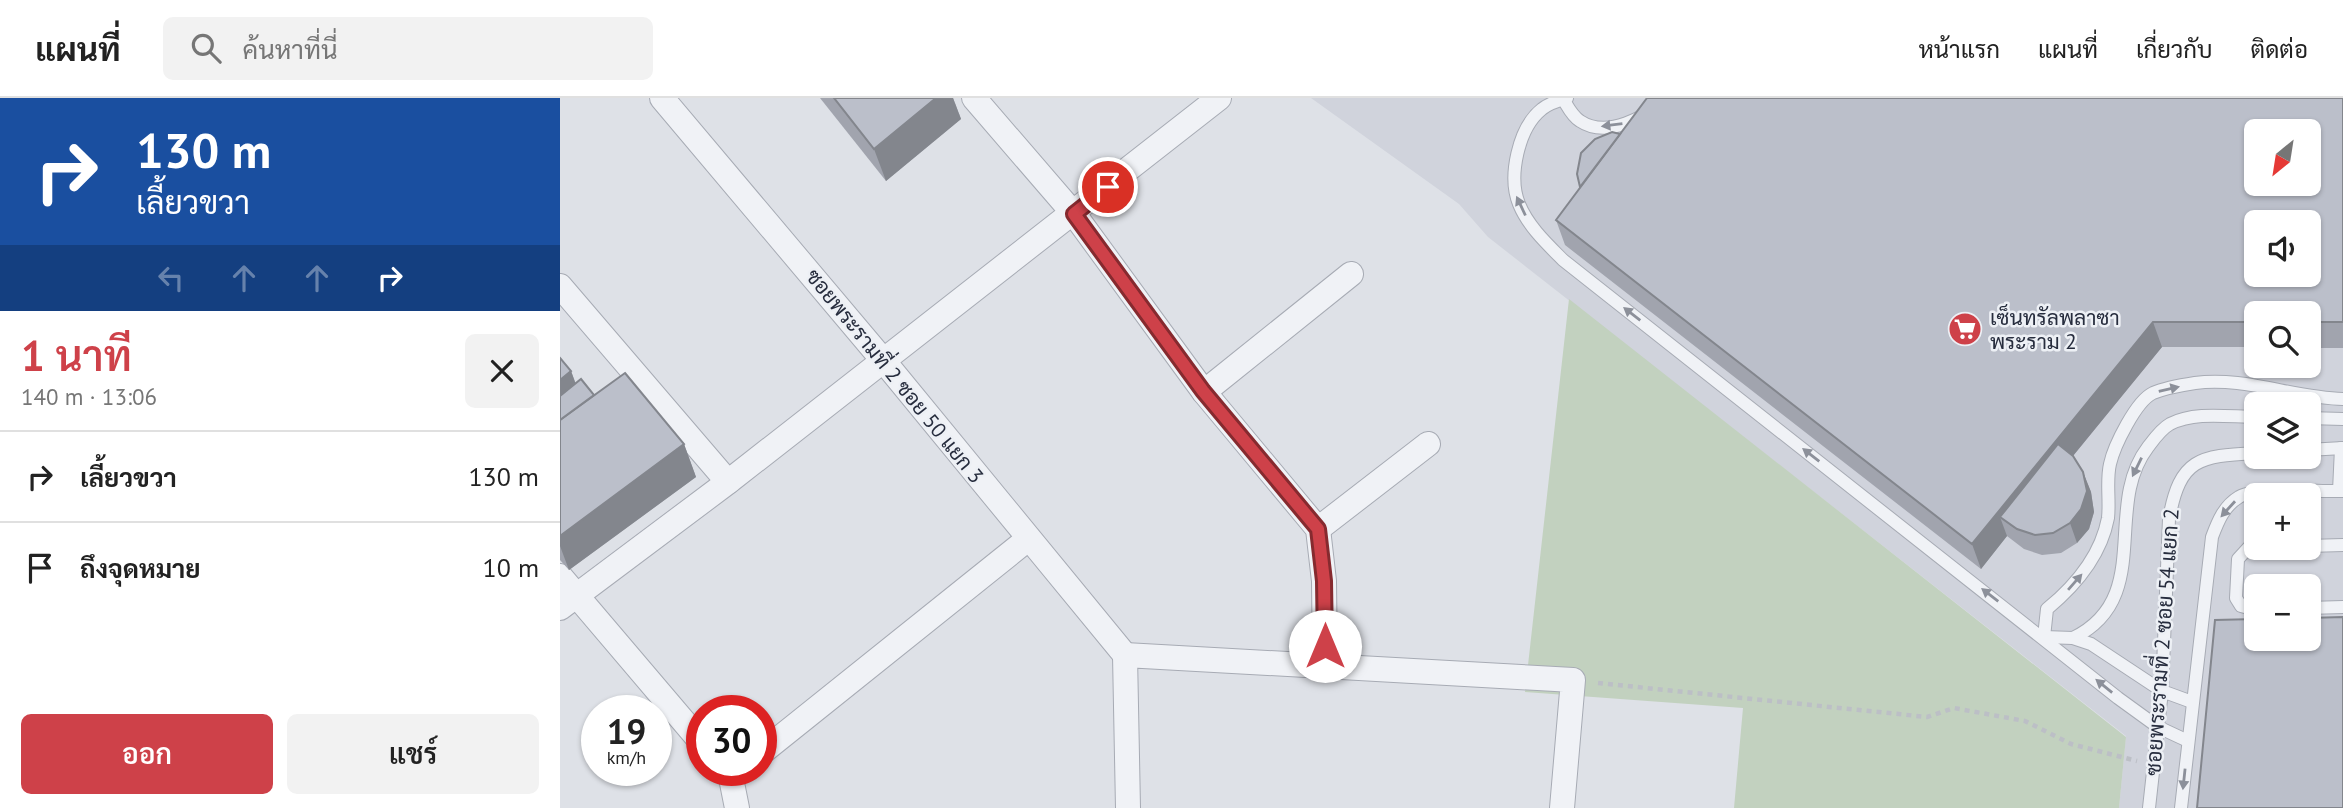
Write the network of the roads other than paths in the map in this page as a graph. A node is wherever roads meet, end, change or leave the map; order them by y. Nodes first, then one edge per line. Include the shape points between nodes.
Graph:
1 (663, 98) edge
2 (974, 98) edge
3 (1219, 98) edge
4 (1665, 98) edge
5 (1565, 99) edge
6 (1074, 214) junction
7 (1351, 274) dead end
8 (560, 286) edge
9 (882, 359) junction
10 (1203, 391) junction
11 (2343, 399) edge
12 (2244, 417) edge
13 (2321, 418) edge
14 (2343, 419) edge
15 (1428, 443) dead end
16 (2342, 448) edge
17 (2321, 449) edge
18 (2244, 454) edge
19 (728, 482) junction
20 (2341, 491) edge
21 (1318, 529) junction
22 (1028, 539) junction
23 (2343, 545) edge
24 (2321, 546) edge
25 (2244, 552) edge
26 (560, 576) edge
27 (569, 601) edge
28 (2244, 607) edge
29 (2343, 607) edge
30 (2321, 608) edge
31 (2044, 637) junction
32 (2073, 638) junction
33 (1125, 655) junction
34 (1325, 667) junction
35 (2162, 691) junction
36 (2192, 702) junction
37 (686, 726) edge
38 (2158, 727) junction
39 (777, 740) edge
40 (2188, 741) junction
41 (734, 786) edge
42 (737, 808) edge
43 (1128, 808) edge
44 (1562, 808) edge
45 (2149, 808) edge
46 (2181, 808) edge

1 - 9 street, ซอยพระรามที่ 2 ซอย 50 แยก 3
2 - 6 street
3 - 6 street
4 -> 5 lane via 1636,121 1594,126 1581,122
31 -> 5 lane via 1545,242 1516,195 1517,159 1526,129 1542,109
6 - 9 street
6 - 10 street
7 - 10 street
8 - 19 street
9 - 19 street
9 - 22 street, ซอยพระรามที่ 2 ซอย 50 แยก 3
10 - 21 street
31 -> 11 lane via 2047,608 2088,568 2108,519 2109,465 2126,424 2151,393 2197,383
12 -> 32 lane via 2199,416 2171,424 2145,451 2128,487 2122,582 2094,628
13 - 14 lane
15 - 21 street
16 - 17 lane
16 - 20 lane
18 - 35 lane, ซอยพระรามที่ 2 ซอย 54 แยก 2 via 2213,455 2194,462 2182,475 2174,495 2169,519
19 - 27 street
20 -> 36 lane, ซอยพระรามที่ 2 ซอย 54 แยก 2 via 2262,492 2241,496 2226,508 2212,537
21 - 34 street
22 - 33 street, ซอยพระรามที่ 2 ซอย 50 แยก 3
22 - 39 street
23 - 24 lane
25 - 28 lane via 2238,559 2236,598
26 - 27 street
27 - 37 street
29 - 30 lane
31 - 32 lane
38 -> 31 lane
32 - 35 lane via 2098,648
33 - 34 street
33 - 43 street
34 - 44 street via 1573,680
35 - 36 lane
35 - 38 lane, ซอยพระรามที่ 2 ซอย 54 แยก 2
36 - 40 lane, ซอยพระรามที่ 2 ซอย 54 แยก 2
38 - 40 lane
38 - 45 lane, ซอยพระรามที่ 2 ซอย 54 แยก 2
40 -> 46 lane, ซอยพระรามที่ 2 ซอย 54 แยก 2
41 - 42 street

